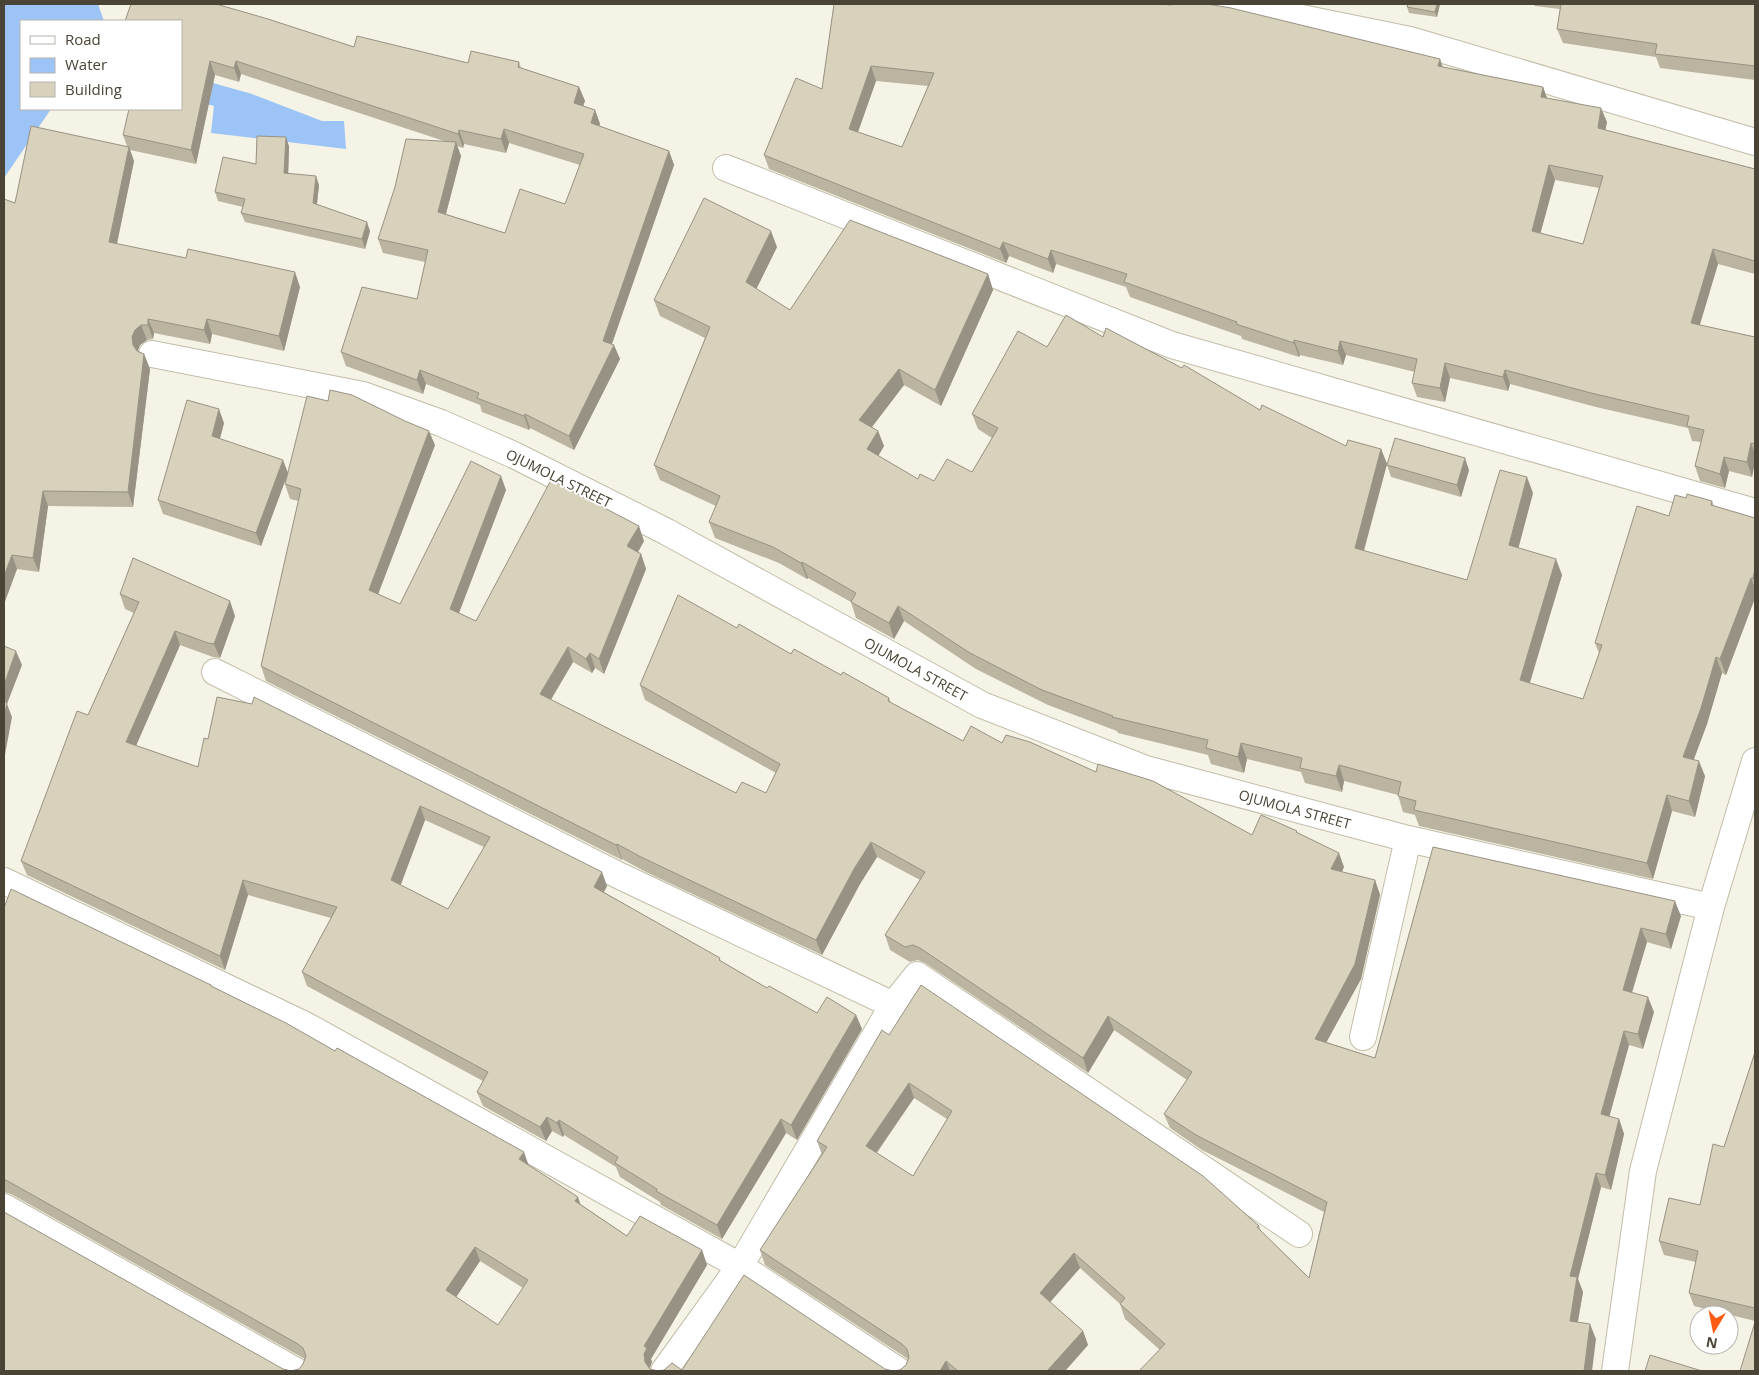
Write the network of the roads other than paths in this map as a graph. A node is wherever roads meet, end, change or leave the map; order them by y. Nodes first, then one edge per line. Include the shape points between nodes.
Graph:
1 (1216, 4) edge
2 (1755, 142) edge
3 (726, 168) dead end
4 (152, 354) dead end
5 (1755, 512) edge
6 (215, 672) dead end
7 (1755, 761) edge
8 (1408, 839) junction
9 (4, 881) edge
10 (1711, 907) junction
11 (893, 1005) junction
12 (1363, 1037) dead end
13 (4, 1207) edge
14 (1299, 1234) dead end
15 (740, 1266) junction
16 (296, 1371) edge
17 (664, 1371) edge
18 (899, 1371) edge
19 (1615, 1371) edge

1 - 2 street via 1410,40
3 - 5 street via 1172,345
4 - 8 street, OJUMOLA STREET via 363,395 441,423 514,455 667,532 982,705 1146,769
6 - 11 street via 620,876
7 - 10 street
8 - 10 street, OJUMOLA STREET
8 - 12 street
9 - 15 street via 307,1026
10 - 19 street via 1643,1170
11 - 14 street via 917,975
11 - 15 street
13 - 16 street
15 - 17 street
15 - 18 street

